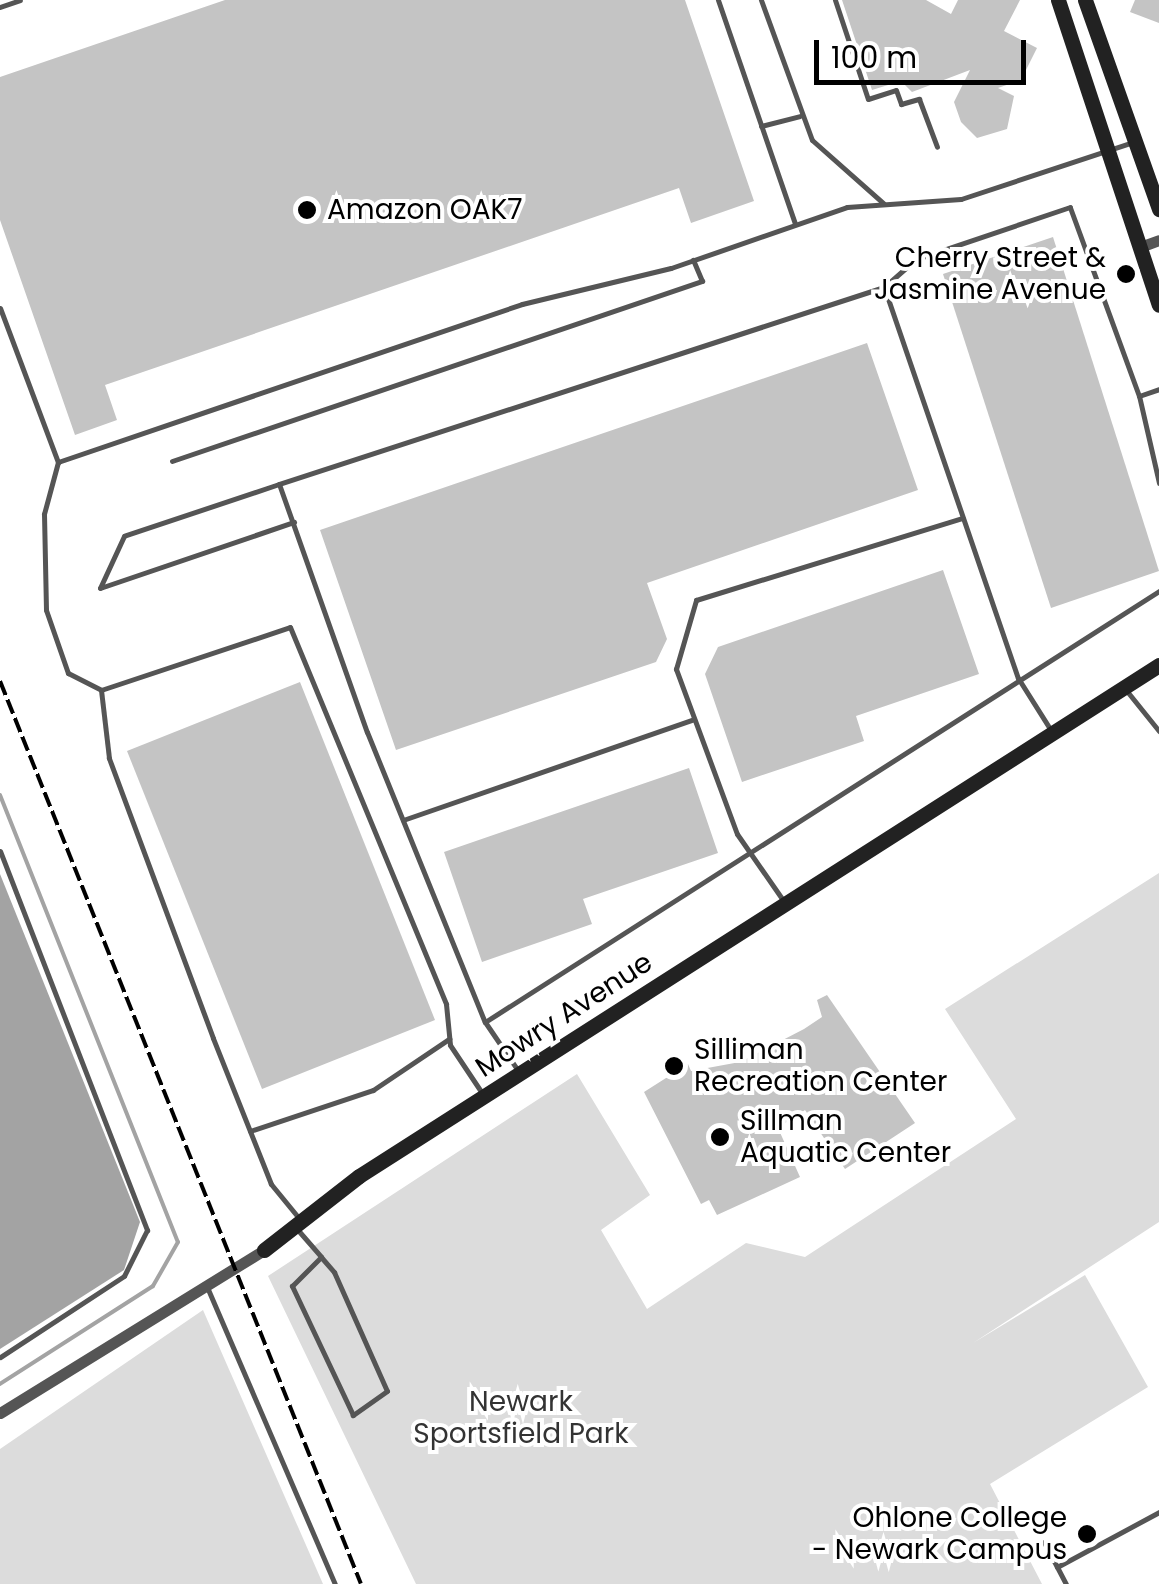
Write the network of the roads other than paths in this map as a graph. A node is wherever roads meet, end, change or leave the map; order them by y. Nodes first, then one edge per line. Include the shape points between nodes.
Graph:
1 (20, 0) edge
2 (718, 0) edge
3 (761, 0) edge
4 (835, 0) edge
5 (1058, 0) edge
6 (1085, 0) edge
7 (0, 8) edge
8 (800, 116) junction
9 (761, 126) junction
10 (1136, 141) junction
11 (937, 147) dead end
12 (1107, 152) junction
13 (884, 204) junction
14 (1159, 209) edge
15 (795, 224) junction
16 (1159, 240) edge
17 (1140, 247) junction
18 (693, 260) junction
19 (884, 287) junction
20 (1159, 304) edge
21 (0, 308) edge
22 (1159, 389) edge
23 (1139, 396) junction
24 (58, 462) junction
25 (172, 462) dead end
26 (279, 484) junction
27 (1159, 484) edge
28 (964, 518) junction
29 (294, 522) junction
30 (1159, 591) edge
31 (1159, 666) edge
32 (1018, 678) junction
33 (1124, 688) junction
34 (100, 690) junction
35 (694, 719) junction
36 (1159, 731) edge
37 (1053, 733) junction
38 (403, 820) junction
39 (0, 851) edge
40 (748, 852) junction
41 (785, 903) junction
42 (486, 1022) junction
43 (449, 1039) junction
44 (520, 1072) junction
45 (484, 1095) junction
46 (250, 1131) junction
47 (298, 1224) junction
48 (264, 1250) joint
49 (322, 1257) junction
50 (206, 1284) junction
51 (0, 1356) edge
52 (0, 1413) edge
53 (1159, 1512) edge
54 (1044, 1542) dead end
55 (1057, 1567) junction
56 (335, 1584) edge
57 (1066, 1584) edge

1 - 7 lane
2 - 9 lane
3 - 8 lane
4 - 11 lane via 868,99 896,90 901,104 919,99
5 - 12 main road
6 - 10 main road
8 - 9 lane
8 - 13 lane via 830,160
9 - 15 lane
10 - 12 lane
10 - 14 main road
12 - 13 lane via 960,199
12 - 17 main road
13 - 15 lane
15 - 18 lane
16 - 17 street
17 - 20 main road
18 - 24 lane via 522,304
18 - 25 lane via 702,281
19 - 23 lane via 916,259 1070,207
19 - 26 lane
19 - 28 lane
21 - 24 lane
22 - 23 lane
23 - 27 lane
24 - 34 lane via 44,514 46,610 68,673
26 - 29 lane
26 - 29 lane via 124,536 100,588
28 - 32 lane
28 - 35 lane via 696,600 676,669
29 - 38 lane
30 - 32 lane
31 - 33 main road, Mowry Avenue
32 - 37 lane
32 - 40 lane
33 - 36 lane
33 - 37 main road, Mowry Avenue
34 - 43 lane via 290,627 446,1004
34 - 46 lane via 109,758
35 - 38 lane
35 - 40 lane
37 - 41 main road, Mowry Avenue
38 - 42 lane
39 - 51 lane via 148,1230 124,1276
40 - 41 lane
40 - 42 lane
41 - 44 main road, Mowry Avenue
42 - 44 lane
43 - 45 lane
43 - 46 lane via 373,1090
44 - 45 main road, Mowry Avenue
45 - 47 main road, Mowry Avenue
46 - 47 lane via 271,1184
47 - 48 main road, Mowry Avenue
47 - 49 lane
48 - 50 street, Mowry Avenue
49 - 49 lane via 387,1391 353,1415 292,1286
50 - 52 street, Mowry Avenue
50 - 56 lane
53 - 55 lane
54 - 55 lane
55 - 57 lane

